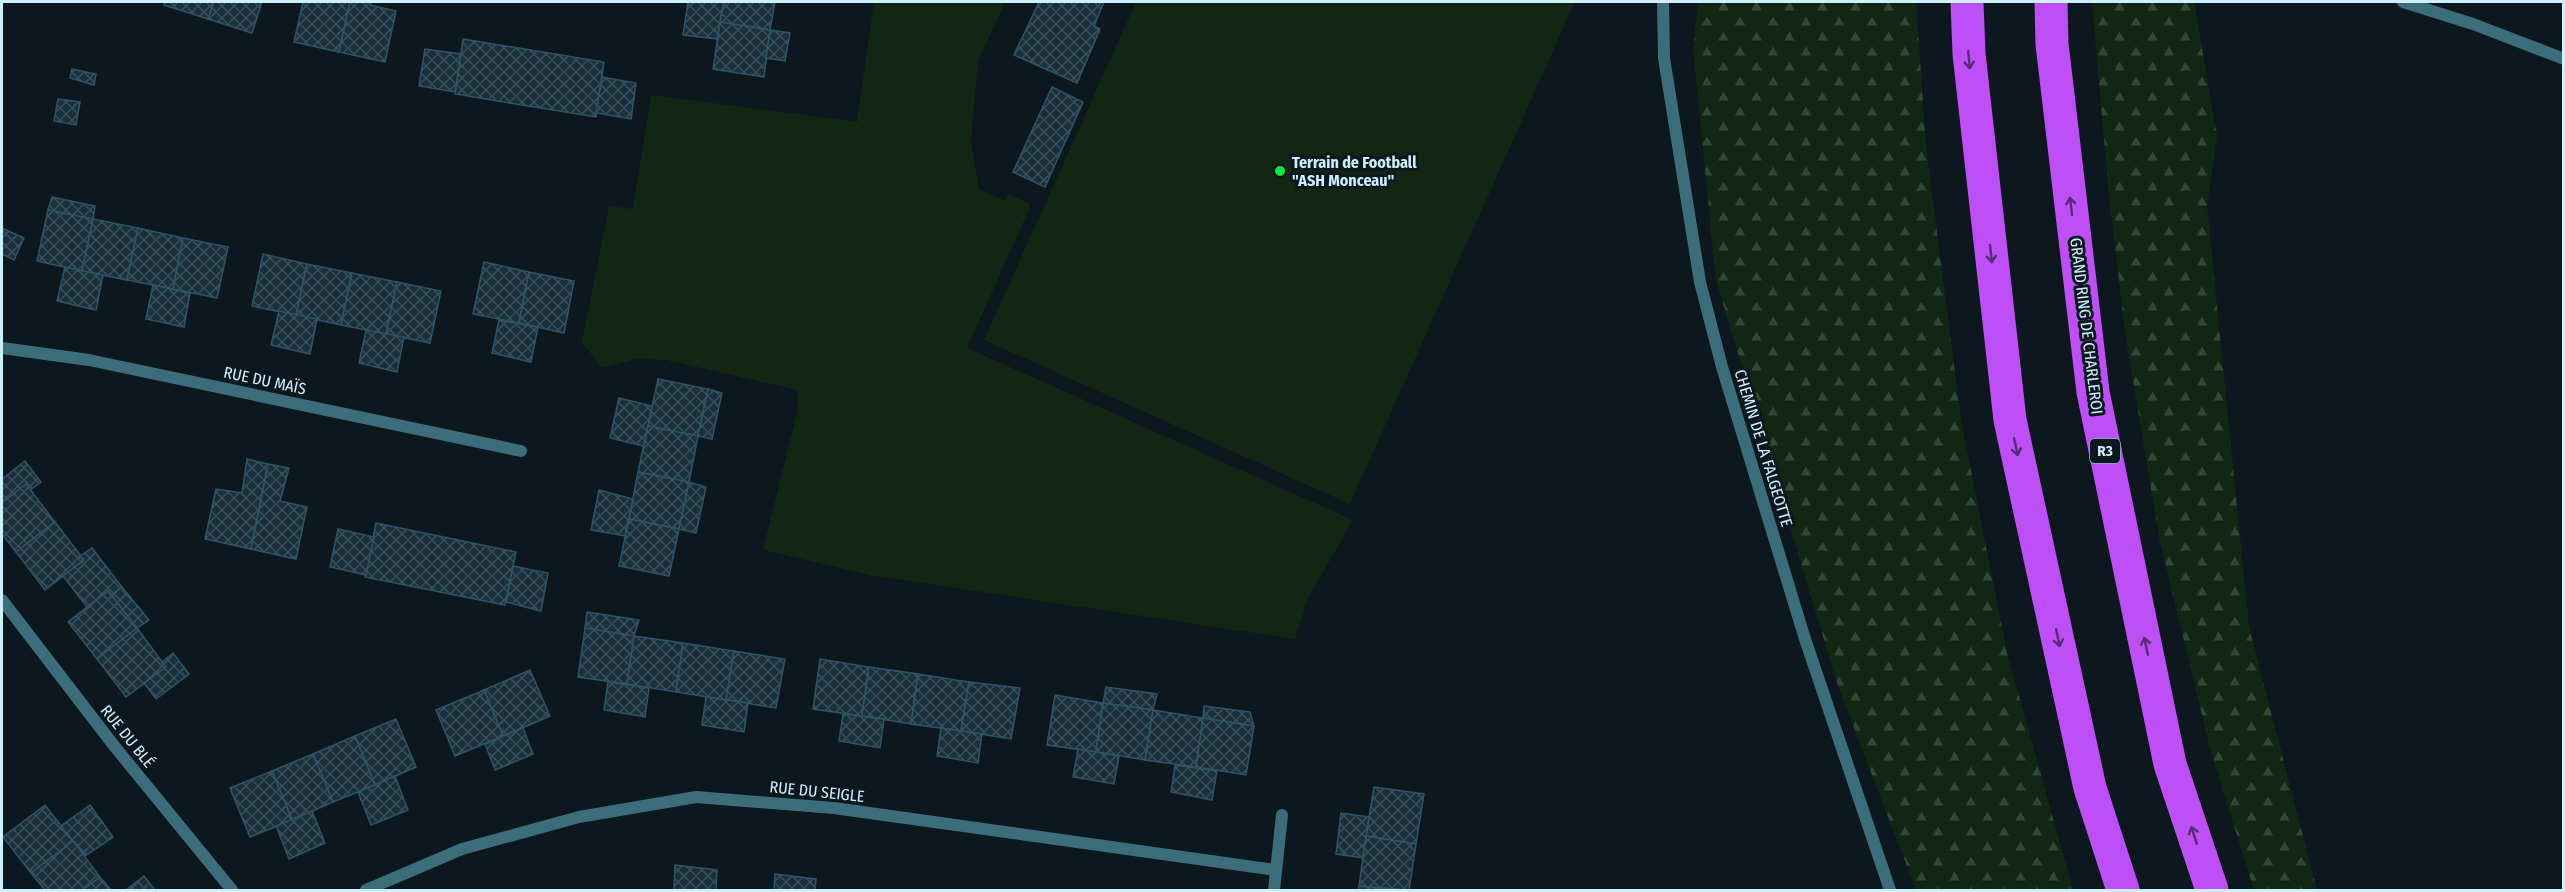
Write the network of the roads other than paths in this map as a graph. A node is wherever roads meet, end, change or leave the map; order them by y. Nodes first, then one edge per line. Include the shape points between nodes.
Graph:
1 (1663, 2) edge
2 (1967, 2) edge
3 (2051, 2) edge
4 (2403, 2) edge
5 (2564, 59) edge
6 (2, 348) edge
7 (521, 451) dead end
8 (2, 600) edge
9 (1282, 815) dead end
10 (1276, 870) junction
11 (232, 891) edge
12 (366, 891) edge
13 (1274, 891) edge
14 (1890, 891) edge
15 (2123, 891) edge
16 (2212, 891) edge

1 - 14 street, CHEMIN DE LA FALGEOTTE via 1664,58 1703,293 1805,639
2 -> 15 highway via 1969,54 2010,420 2090,788
16 -> 3 highway, GRAND RING DE CHARLEROI / R3 via 2170,764 2093,392 2052,44
4 - 5 street
6 - 7 street, RUE DU MAÏS via 89,360
8 - 11 street, RUE DU BLÉ
9 - 10 street
10 - 12 street, RUE DU SEIGLE via 834,808 696,797 579,818 462,849
10 - 13 street

